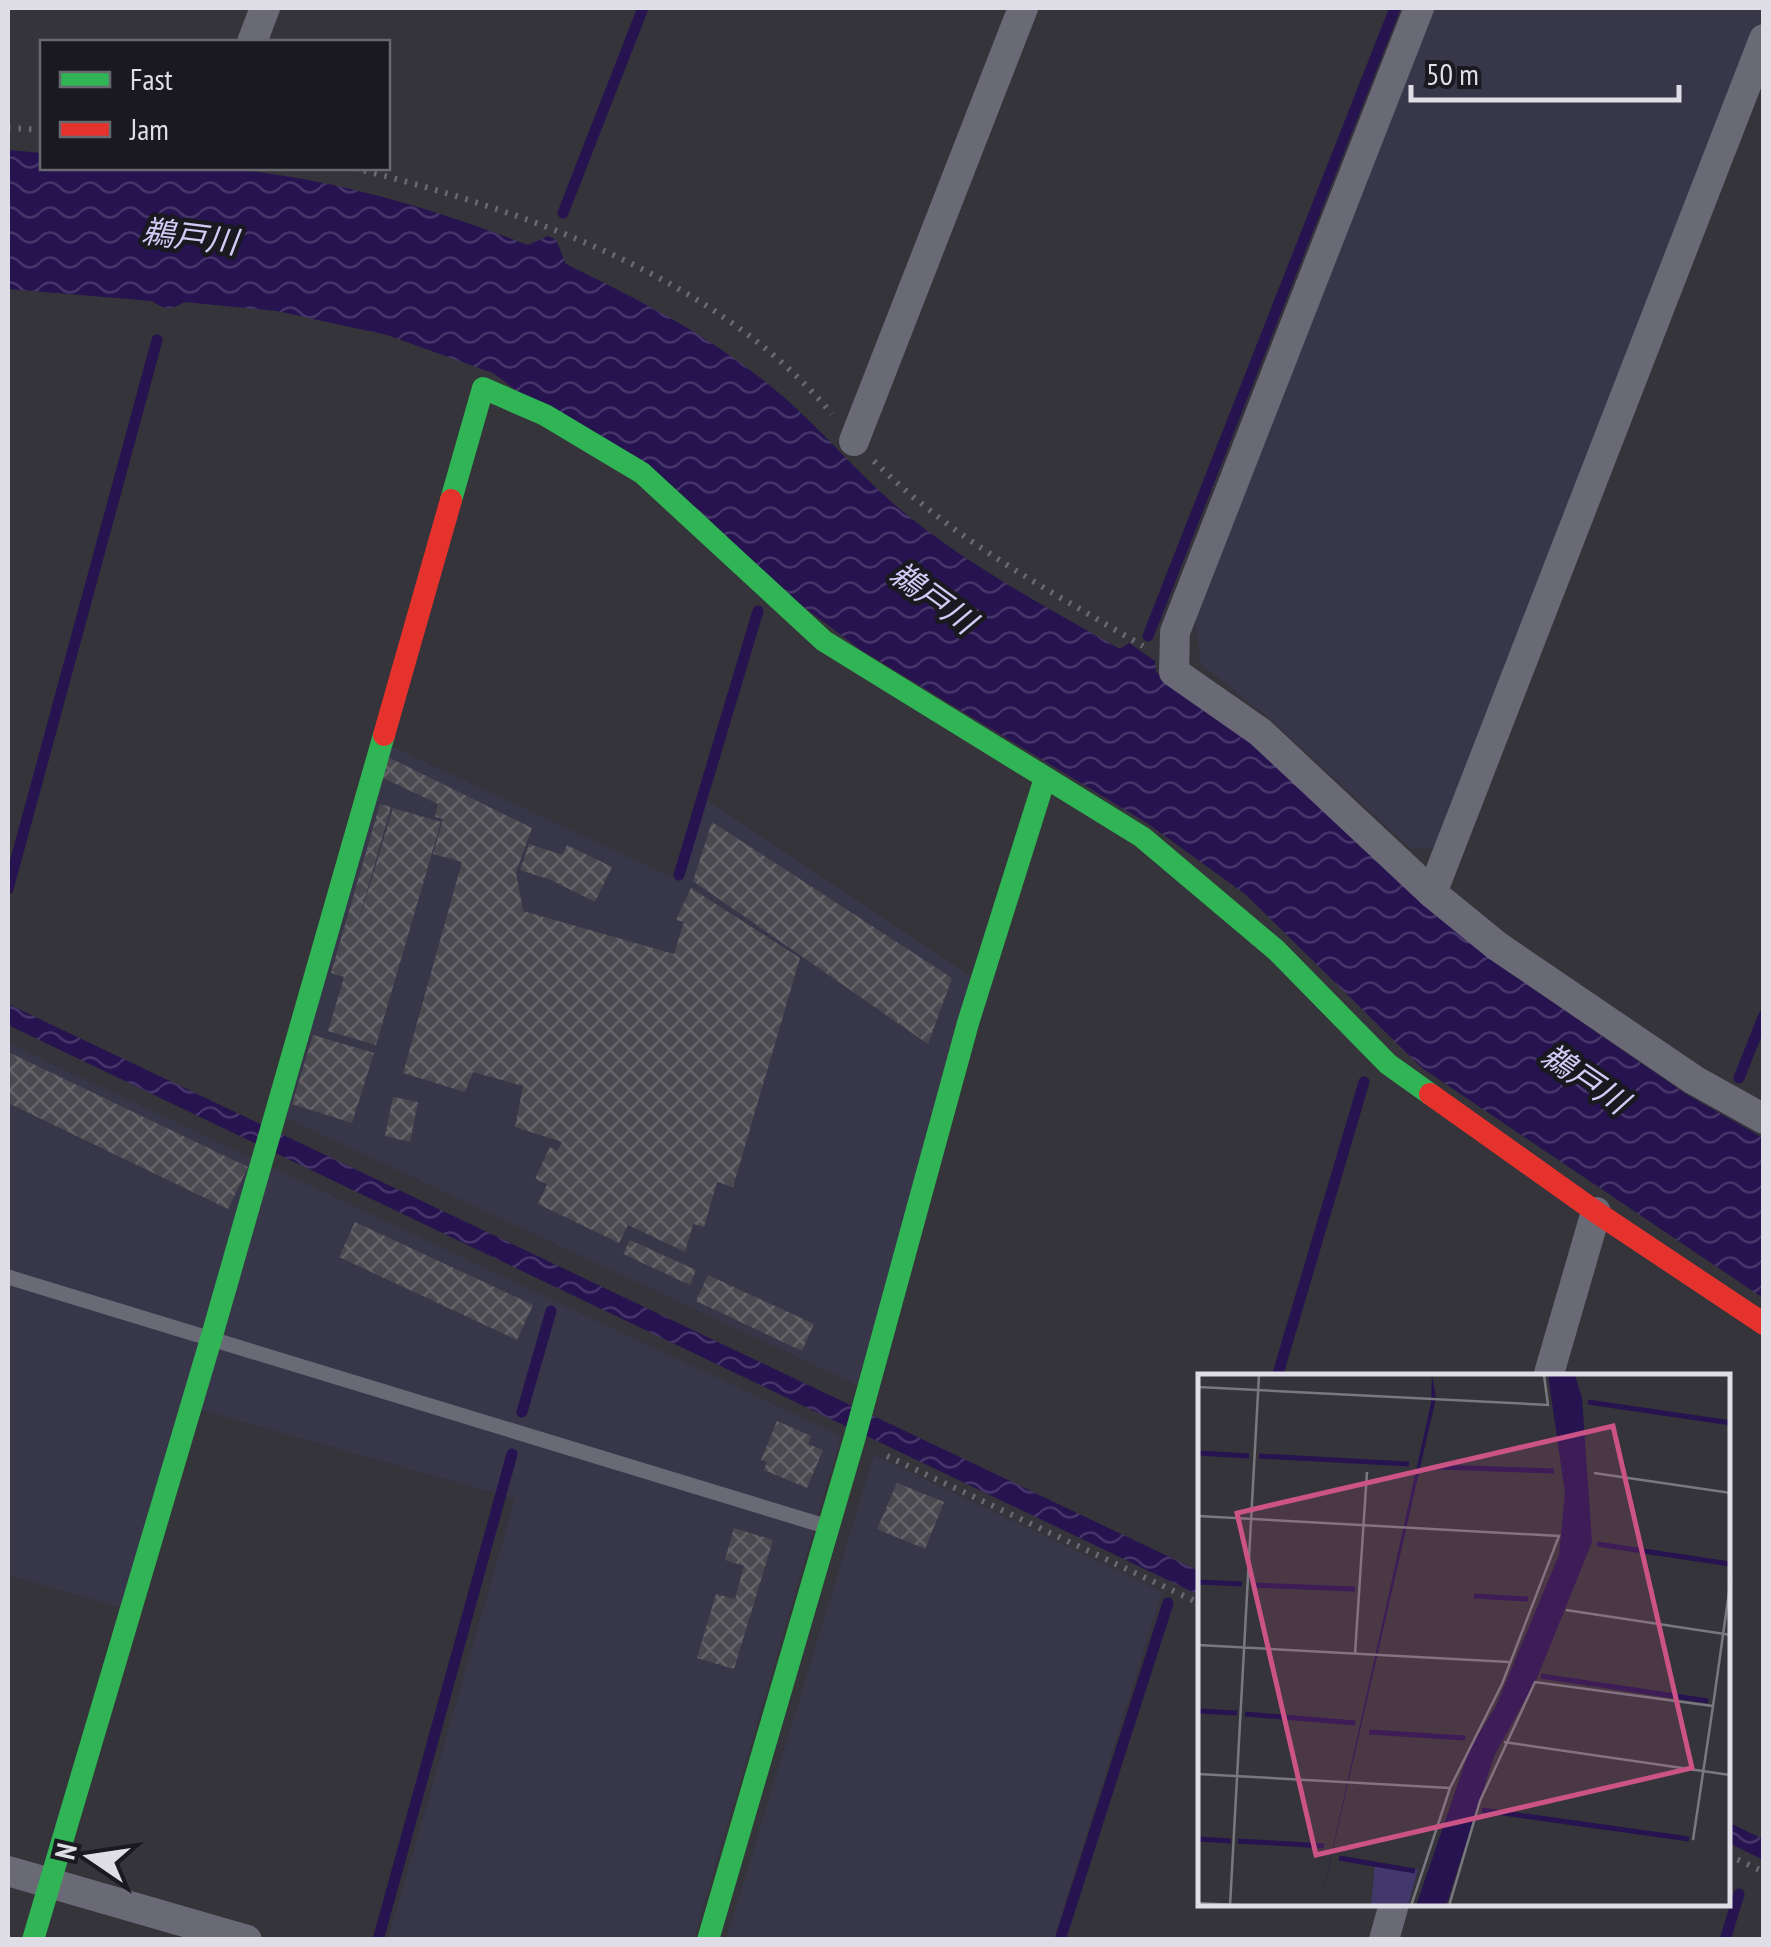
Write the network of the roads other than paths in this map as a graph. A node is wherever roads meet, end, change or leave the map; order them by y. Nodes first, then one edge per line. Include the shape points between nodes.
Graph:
1 (266, 8) edge
2 (1023, 8) edge
3 (1419, 8) edge
4 (1764, 39) edge
5 (253, 40) edge
6 (854, 441) road end
7 (1044, 778) junction
8 (1432, 893) junction
9 (1764, 1119) edge
10 (1596, 1212) junction
11 (8, 1277) edge
12 (1764, 1324) edge
13 (210, 1339) junction
14 (1549, 1374) edge
15 (829, 1527) junction
16 (8, 1871) edge
17 (49, 1883) junction
18 (1393, 1907) edge
19 (33, 1940) edge
20 (247, 1940) edge
21 (708, 1940) edge
22 (1384, 1940) edge

1 - 5 street
2 - 6 street
3 - 8 street via 1175,632 1174,672 1260,732
4 - 8 street
7 - 10 street via 1142,837 1276,950 1388,1064
7 - 13 street via 824,641 642,473 545,415 483,388
7 - 15 street via 968,1023
8 - 9 street via 1497,946 1694,1080
10 - 12 street
10 - 14 street
11 - 13 lane
13 - 15 lane
13 - 17 street
15 - 21 street
16 - 17 street
17 - 19 street
17 - 20 street
18 - 22 street

